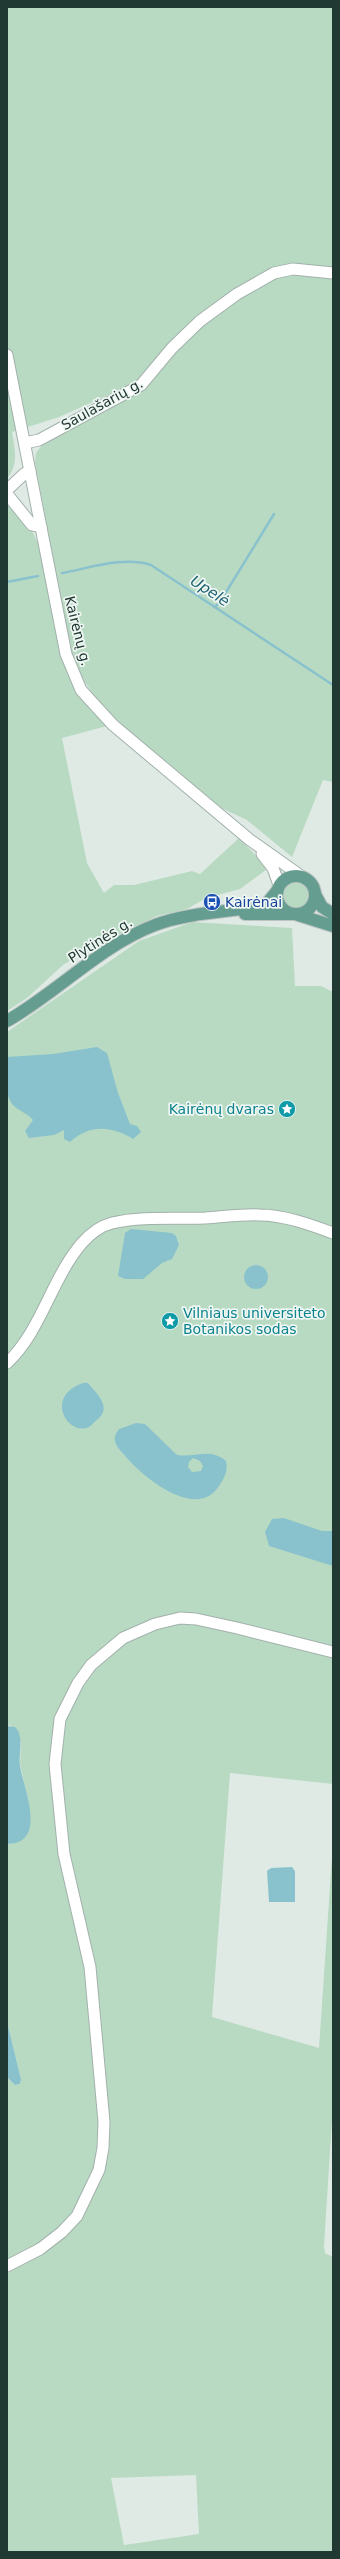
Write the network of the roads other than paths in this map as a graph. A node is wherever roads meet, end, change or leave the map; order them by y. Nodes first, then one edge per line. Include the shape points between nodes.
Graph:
1 (333, 273) edge
2 (7, 355) edge
3 (25, 442) junction
4 (30, 471) junction
5 (7, 490) edge
6 (7, 494) edge
7 (41, 527) junction
8 (250, 840) junction
9 (301, 876) junction
10 (278, 888) junction
11 (315, 894) junction
12 (220, 913) junction
13 (295, 914) junction
14 (333, 914) edge
15 (333, 926) edge
16 (7, 1021) edge
17 (333, 1233) edge
18 (7, 1363) edge
19 (333, 1652) edge
20 (7, 2266) edge

1 - 3 street, Saulašarių g. via 293,270 274,273 237,294 200,321 172,348 141,385 39,440
2 - 3 street, Kairėnų g.
3 - 4 street, Kairėnų g.
4 - 5 street
4 - 7 street, Kairėnų g.
6 - 7 street via 32,525
7 - 8 street, Kairėnų g. via 66,654 82,690 113,725
8 - 9 street, Kairėnų g.
8 - 10 street, Kairėnų g. via 273,868
9 - 10 main road via 288,877
9 - 11 main road via 311,883
10 - 12 main road, Plytinės g. via 268,902 257,907
10 - 13 main road via 277,898 283,909
11 - 13 main road via 312,906
11 - 14 main road via 322,907
12 - 13 main road, Plytinės g.
12 - 16 main road, Plytinės g. via 173,919 138,933 102,954
13 - 15 main road
17 - 18 street via 312,1225 260,1214 111,1223 100,1228 81,1244 42,1314 16,1355
19 - 20 street via 237,1628 180,1618 155,1624 123,1638 91,1665 78,1683 60,1719 55,1764 64,1854 91,1973 104,2122 103,2148 99,2170 77,2216 40,2249

